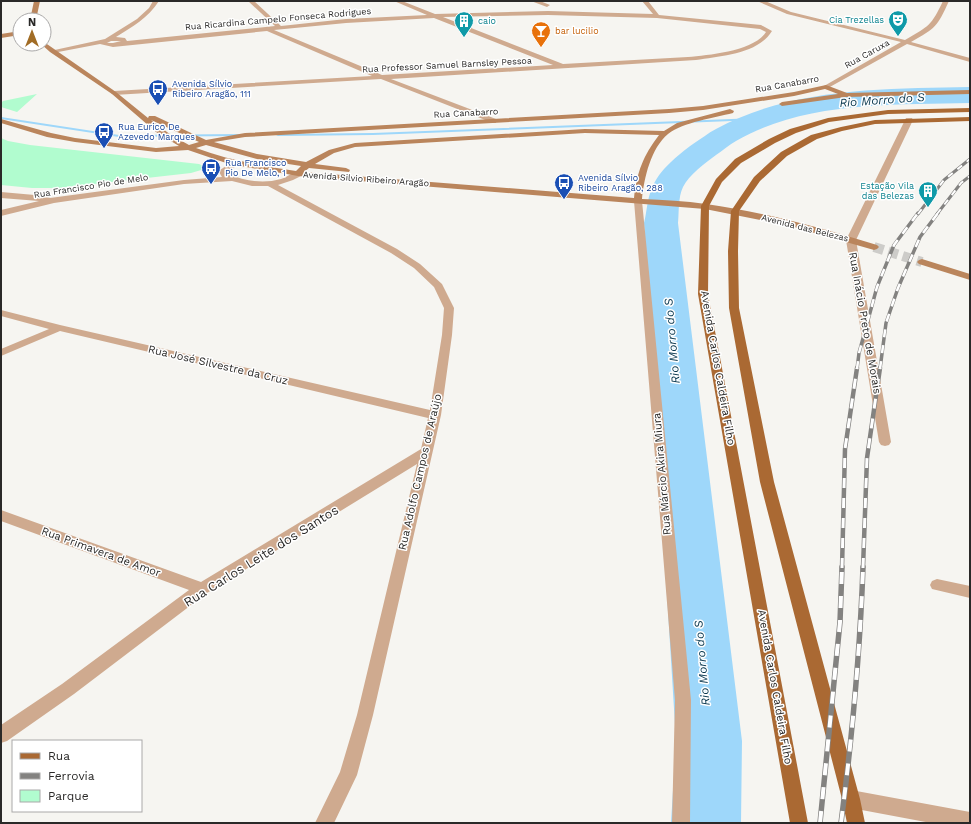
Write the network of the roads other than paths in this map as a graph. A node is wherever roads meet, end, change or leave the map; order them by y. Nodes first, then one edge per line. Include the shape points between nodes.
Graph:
1 (36, 1) edge
2 (156, 1) edge
3 (251, 1) edge
4 (397, 1) edge
5 (534, 1) edge
6 (645, 1) edge
7 (760, 1) edge
8 (946, 1) edge
9 (546, 3) edge
10 (34, 12) edge
11 (548, 13) junction
12 (432, 16) junction
13 (657, 16) junction
14 (280, 28) junction
15 (128, 29) junction
16 (766, 29) joint
17 (268, 30) junction
18 (12, 34) edge
19 (1, 36) edge
20 (122, 41) junction
21 (107, 42) junction
22 (905, 42) junction
23 (53, 51) joint
24 (61, 57) junction
25 (970, 60) edge
26 (565, 68) junction
27 (381, 78) junction
28 (826, 87) junction
29 (970, 92) edge
30 (114, 93) junction
31 (846, 96) junction
32 (970, 110) edge
33 (669, 112) junction
34 (139, 113) junction
35 (970, 119) edge
36 (909, 120) junction
37 (1, 121) edge
38 (493, 121) junction
39 (680, 125) junction
40 (664, 133) junction
41 (205, 142) junction
42 (188, 148) junction
43 (284, 162) junction
44 (235, 164) junction
45 (306, 165) junction
46 (224, 172) junction
47 (298, 174) junction
48 (232, 179) junction
49 (184, 182) junction
50 (270, 184) junction
51 (488, 188) junction
52 (1, 195) edge
53 (54, 200) junction
54 (638, 201) junction
55 (705, 206) junction
56 (736, 211) junction
57 (1, 213) edge
58 (851, 240) junction
59 (874, 247) tunnel mouth
60 (922, 262) tunnel mouth
61 (970, 276) edge
62 (1, 313) edge
63 (59, 328) junction
64 (1, 353) edge
65 (435, 415) junction
66 (885, 442) dead end
67 (426, 452) junction
68 (1, 515) edge
69 (937, 586) dead end
70 (202, 589) junction
71 (970, 592) edge
72 (1, 735) edge
73 (851, 799) junction
74 (970, 821) edge
75 (324, 823) edge
76 (681, 823) edge
77 (799, 823) edge
78 (856, 823) edge

1 - 10 street
2 - 15 street
3 - 14 street
4 - 12 street
5 - 9 street
6 - 13 street
7 - 22 street via 789,13
8 - 22 street, Rua Caruxa via 936,22 929,29
9 - 11 street
11 - 12 street, Rua Ricardina Campelo Fonseca Rodrigues
11 - 13 street, Rua Ricardina Campelo Fonseca Rodrigues
12 - 14 street, Rua Ricardina Campelo Fonseca Rodrigues
12 - 26 street
13 - 16 street, Rua Ricardina Campelo Fonseca Rodrigues
14 - 17 street, Rua Ricardina Campelo Fonseca Rodrigues
15 - 20 street
15 - 21 street
16 - 26 street, Rua Professor Samuel Barnsley Pessoa via 769,33 763,41 717,55
17 - 20 street, Rua Ricardina Campelo Fonseca Rodrigues via 151,41
17 - 27 street
18 - 19 street
20 - 21 street, Rua Ricardina Campelo Fonseca Rodrigues
21 - 23 street
21 - 24 street
22 - 25 street
22 - 28 street, Rua Caruxa
23 - 24 street, Avenida Silvio Ribeiro Aragão
24 - 30 street, Avenida Silvio Ribeiro Aragão
26 - 27 street, Rua Professor Samuel Barnsley Pessoa
27 - 30 street, Rua Professor Samuel Barnsley Pessoa
27 - 38 street
28 - 31 street, Rua Canabarro
28 - 33 street, Rua Canabarro
29 - 31 street
30 - 34 street, Avenida Silvio Ribeiro Aragão
31 - 39 street, Rua Canabarro via 739,109
32 - 55 main road, Avenida Carlos Caldeira Filho via 857,115 828,120 793,131 738,161 719,181
33 - 38 street, Rua Canabarro
33 - 39 street via 680,118
34 - 41 street, Avenida Silvio Ribeiro Aragão
34 - 42 street, Avenida Silvio Ribeiro Aragão
35 - 36 main road
36 - 56 main road via 875,122 814,137 784,154 757,179
36 - 58 street, Rua Inácio Preto de Morais
37 - 42 street via 75,140 156,150
38 - 41 street, Rua Canabarro via 229,136
39 - 40 street, Rua Canabarro
40 - 45 street, Rua Canabarro via 585,131 355,144 339,148
40 - 54 street, Rua Márcio Akira Miura via 651,151 640,179
41 - 42 street
41 - 43 street, Avenida Silvio Ribeiro Aragão
42 - 44 street, Avenida Silvio Ribeiro Aragão
43 - 44 street via 256,161
43 - 45 street, Avenida Silvio Ribeiro Aragão
44 - 46 street, Rua Francisco Pio de Melo
44 - 47 street, Avenida Silvio Ribeiro Aragão
45 - 47 street
45 - 51 street, Avenida Silvio Ribeiro Aragão
46 - 48 street via 225,176
46 - 49 street, Rua Francisco Pio de Melo
47 - 50 street, Rua Francisco Pio de Melo via 282,182
47 - 51 street, Avenida Silvio Ribeiro Aragão
48 - 49 street, Rua Francisco Pio de Melo
48 - 50 street, Rua Francisco Pio de Melo
49 - 53 street, Rua Francisco Pio de Melo
50 - 65 street, Rua Adolfo Campos de Araújo via 394,251 417,266 438,286 449,308
51 - 54 street, Avenida Silvio Ribeiro Aragão
52 - 53 street
53 - 57 street, Rua Francisco Pio de Melo
54 - 55 street, Avenida Silvio Ribeiro Aragão
54 - 76 street, Rua Márcio Akira Miura via 683,700
55 - 56 street, Avenida Silvio Ribeiro Aragão
55 - 77 main road, Avenida Carlos Caldeira Filho via 703,294
56 - 58 street, Avenida das Belezas
56 - 73 main road via 733,251 734,308 767,482
58 - 59 street, Avenida das Belezas
58 - 66 street, Rua Inácio Preto de Morais
60 - 61 street
62 - 63 street, Rua José Silvestre da Cruz
63 - 64 street
63 - 65 street, Rua José Silvestre da Cruz
65 - 67 street, Rua Adolfo Campos de Araújo
67 - 70 street, Rua Carlos Leite dos Santos
67 - 75 street, Rua Adolfo Campos de Araújo via 365,715 348,776
68 - 70 street, Rua Primavera de Amor
69 - 71 street
70 - 72 street, Rua Carlos Leite dos Santos via 68,689
73 - 74 street
73 - 78 main road

